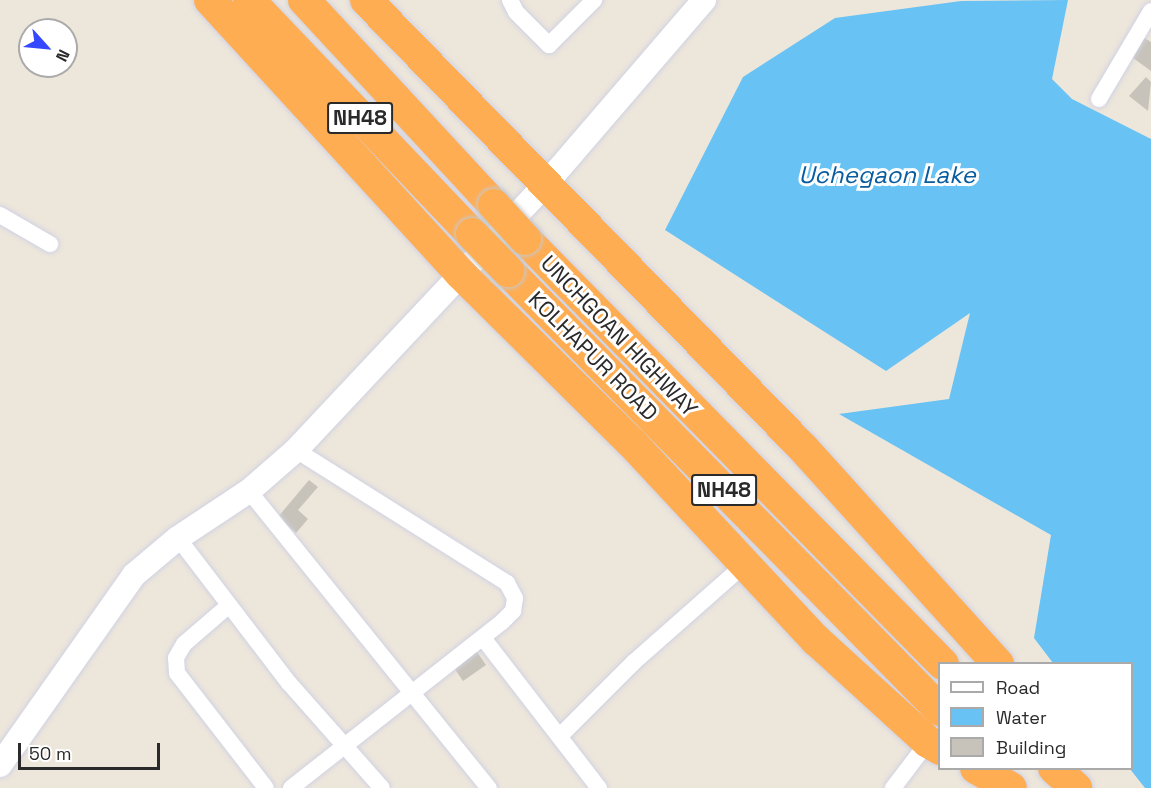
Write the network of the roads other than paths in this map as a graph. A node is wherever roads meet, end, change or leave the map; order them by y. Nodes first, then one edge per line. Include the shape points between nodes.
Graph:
1 (210, 0) edge
2 (249, 0) edge
3 (304, 0) edge
4 (366, 0) edge
5 (510, 0) edge
6 (594, 0) edge
7 (704, 0) edge
8 (1151, 11) edge
9 (1099, 99) dead end
10 (545, 185) junction
11 (0, 215) edge
12 (50, 244) dead end
13 (461, 274) junction
14 (296, 450) junction
15 (249, 491) junction
16 (178, 538) junction
17 (745, 564) junction
18 (228, 606) junction
19 (483, 638) junction
20 (943, 662) edge
21 (997, 662) edge
22 (412, 690) junction
23 (938, 709) edge
24 (560, 736) junction
25 (934, 746) edge
26 (345, 747) junction
27 (0, 765) edge
28 (975, 770) edge
29 (978, 770) edge
30 (999, 770) edge
31 (266, 788) edge
32 (291, 788) edge
33 (382, 788) edge
34 (489, 788) edge
35 (599, 788) edge
36 (892, 788) edge
37 (980, 788) edge
38 (1011, 788) edge
39 (1016, 788) edge

1 - 13 highway
2 - 23 highway, KOLHAPUR ROAD / NH48, bridge via 472,234
3 - 20 highway, UNCHGOAN HIGHWAY / NH48, bridge via 525,239
4 - 10 highway
5 - 6 street via 516,12 549,45
7 - 10 main road
8 - 9 street
10 - 13 main road
10 - 21 highway via 803,448
11 - 12 street
13 - 14 main road
13 - 17 highway via 632,443
14 - 15 main road
14 - 19 street via 507,584 515,598 513,611
15 - 16 main road
15 - 22 street
16 - 18 street
16 - 27 main road via 134,575
17 - 24 street via 634,662
17 - 25 highway via 816,640
18 - 26 street
18 - 31 street via 184,644 176,658 177,673
19 - 22 street
19 - 24 street
22 - 26 street
22 - 34 street
24 - 35 street
25 - 36 street
26 - 32 street
26 - 33 street
28 - 37 street
29 - 38 highway
30 - 39 highway

